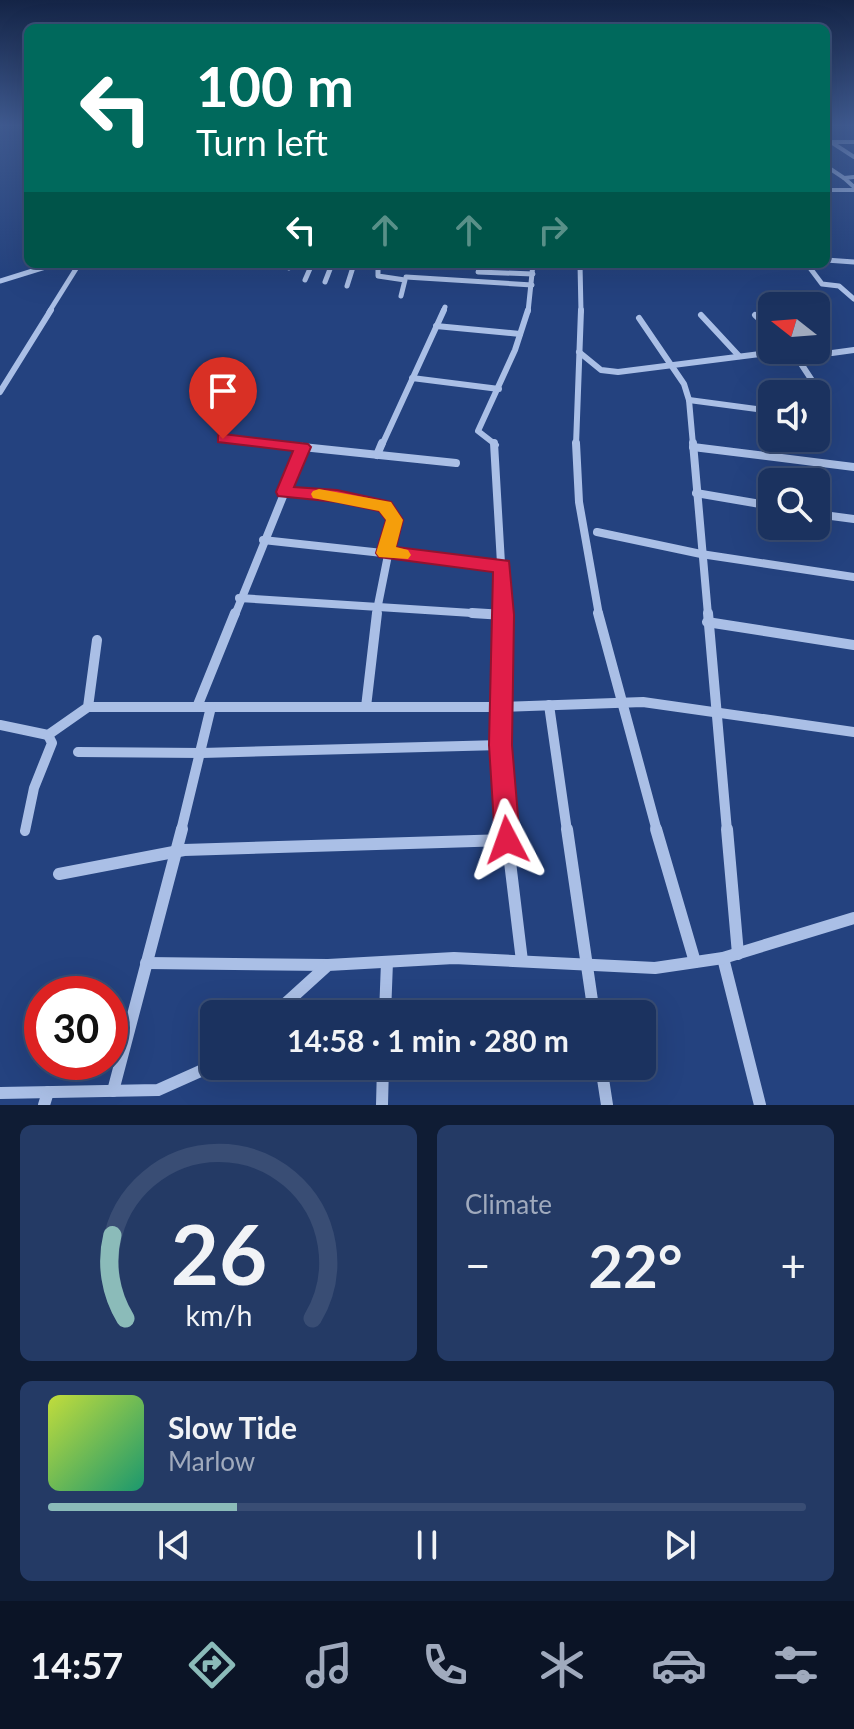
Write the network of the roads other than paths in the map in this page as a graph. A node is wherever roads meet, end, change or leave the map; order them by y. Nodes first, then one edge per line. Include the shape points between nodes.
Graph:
1 (840, 176) edge
2 (854, 177) edge
3 (844, 178) junction
4 (854, 189) edge
5 (830, 190) edge
6 (830, 260) edge
7 (854, 262) edge
8 (42, 268) edge
9 (77, 268) edge
10 (310, 268) edge
11 (330, 268) edge
12 (353, 268) edge
13 (378, 268) edge
14 (533, 268) edge
15 (580, 268) edge
16 (810, 268) edge
17 (478, 272) dead end
18 (533, 274) junction
19 (406, 277) dead end
20 (305, 280) dead end
21 (0, 281) edge
22 (325, 282) dead end
23 (532, 285) junction
24 (854, 285) edge
25 (347, 286) dead end
26 (839, 286) junction
27 (401, 296) dead end
28 (854, 299) edge
29 (445, 307) dead end
30 (701, 315) dead end
31 (755, 315) dead end
32 (639, 318) dead end
33 (758, 318) edge
34 (436, 326) junction
35 (520, 334) junction
36 (854, 350) edge
37 (579, 352) junction
38 (830, 353) edge
39 (758, 354) edge
40 (739, 356) junction
41 (672, 366) junction
42 (15, 369) junction
43 (0, 373) edge
44 (412, 378) junction
45 (499, 389) junction
46 (0, 392) edge
47 (689, 400) junction
48 (758, 409) edge
49 (223, 439) dead end
50 (303, 447) junction
51 (693, 447) junction
52 (377, 455) junction
53 (456, 463) dead end
54 (854, 467) edge
55 (284, 492) junction
56 (696, 493) junction
57 (758, 504) edge
58 (830, 516) edge
59 (854, 519) edge
60 (597, 532) dead end
61 (263, 540) junction
62 (385, 553) junction
63 (701, 554) junction
64 (502, 566) junction
65 (854, 577) edge
66 (239, 598) junction
67 (376, 607) junction
68 (504, 615) junction
69 (707, 622) junction
70 (97, 640) dead end
71 (854, 645) edge
72 (622, 702) junction
73 (549, 705) junction
74 (88, 707) junction
75 (197, 707) junction
76 (211, 707) junction
77 (366, 707) junction
78 (502, 707) junction
79 (716, 711) junction
80 (0, 725) edge
81 (854, 732) edge
82 (48, 735) junction
83 (501, 745) junction
84 (78, 752) dead end
85 (202, 753) junction
86 (25, 831) dead end
87 (507, 840) junction
88 (174, 852) junction
89 (59, 874) dead end
90 (854, 918) edge
91 (738, 954) junction
92 (723, 958) junction
93 (522, 961) junction
94 (387, 962) junction
95 (695, 962) junction
96 (146, 963) junction
97 (328, 965) junction
98 (587, 965) junction
99 (289, 1000) edge
100 (386, 1000) edge
101 (592, 1000) edge
102 (200, 1071) edge
103 (383, 1080) edge
104 (603, 1080) edge
105 (113, 1091) junction
106 (0, 1093) edge
107 (46, 1099) edge
108 (382, 1105) edge
109 (607, 1105) edge
110 (760, 1105) edge

1 - 3 street
2 - 3 street
3 - 4 street
4 - 5 street
6 - 7 street
8 - 21 street
9 - 42 street
10 - 20 street
11 - 22 street
12 - 25 street
13 - 27 street via 378,276 405,280
14 - 18 street
15 - 37 street
16 - 26 street via 822,284
17 - 18 street
18 - 23 street
19 - 23 street
23 - 35 street
24 - 26 street
26 - 28 street
29 - 34 street
30 - 40 street
31 - 33 street
32 - 41 street
34 - 35 street
34 - 44 street
35 - 45 street
36 - 38 street
37 - 41 street via 609,372
37 - 72 street via 579,501 590,572
39 - 40 street
40 - 41 street
41 - 47 street
42 - 43 street
42 - 46 street
44 - 45 street
44 - 52 street
45 - 64 street via 478,431 496,445
47 - 48 street
47 - 51 street
49 - 50 street
50 - 52 street
50 - 55 street
51 - 54 street
51 - 56 street
52 - 53 street
55 - 61 street
55 - 62 street via 385,506 395,520
56 - 57 street
56 - 63 street
58 - 59 street
60 - 63 street
61 - 62 street
61 - 66 street
62 - 64 street
62 - 67 street
63 - 65 street
63 - 69 street
64 - 68 street
66 - 67 street
66 - 75 street
67 - 68 street
67 - 77 street
68 - 78 street
69 - 71 street
69 - 79 street
70 - 74 street
72 - 73 street
72 - 79 street
72 - 95 street
73 - 78 street
73 - 98 street
74 - 75 street
74 - 82 street
75 - 76 street
76 - 77 street
76 - 85 street
77 - 78 street
78 - 83 street
79 - 81 street
79 - 91 street
80 - 82 street
82 - 86 street via 52,743 34,788
83 - 85 street
83 - 87 street
84 - 85 street
85 - 88 street
87 - 88 street
87 - 93 street
88 - 89 street
88 - 96 street
90 - 91 street
91 - 92 street
92 - 95 street
92 - 110 street
93 - 94 street
93 - 98 street
94 - 97 street
94 - 100 street
95 - 98 street via 655,968
96 - 97 street
96 - 105 street
97 - 99 street
98 - 101 street
102 - 105 street via 158,1090
103 - 108 street
104 - 109 street
105 - 107 street
106 - 107 street

